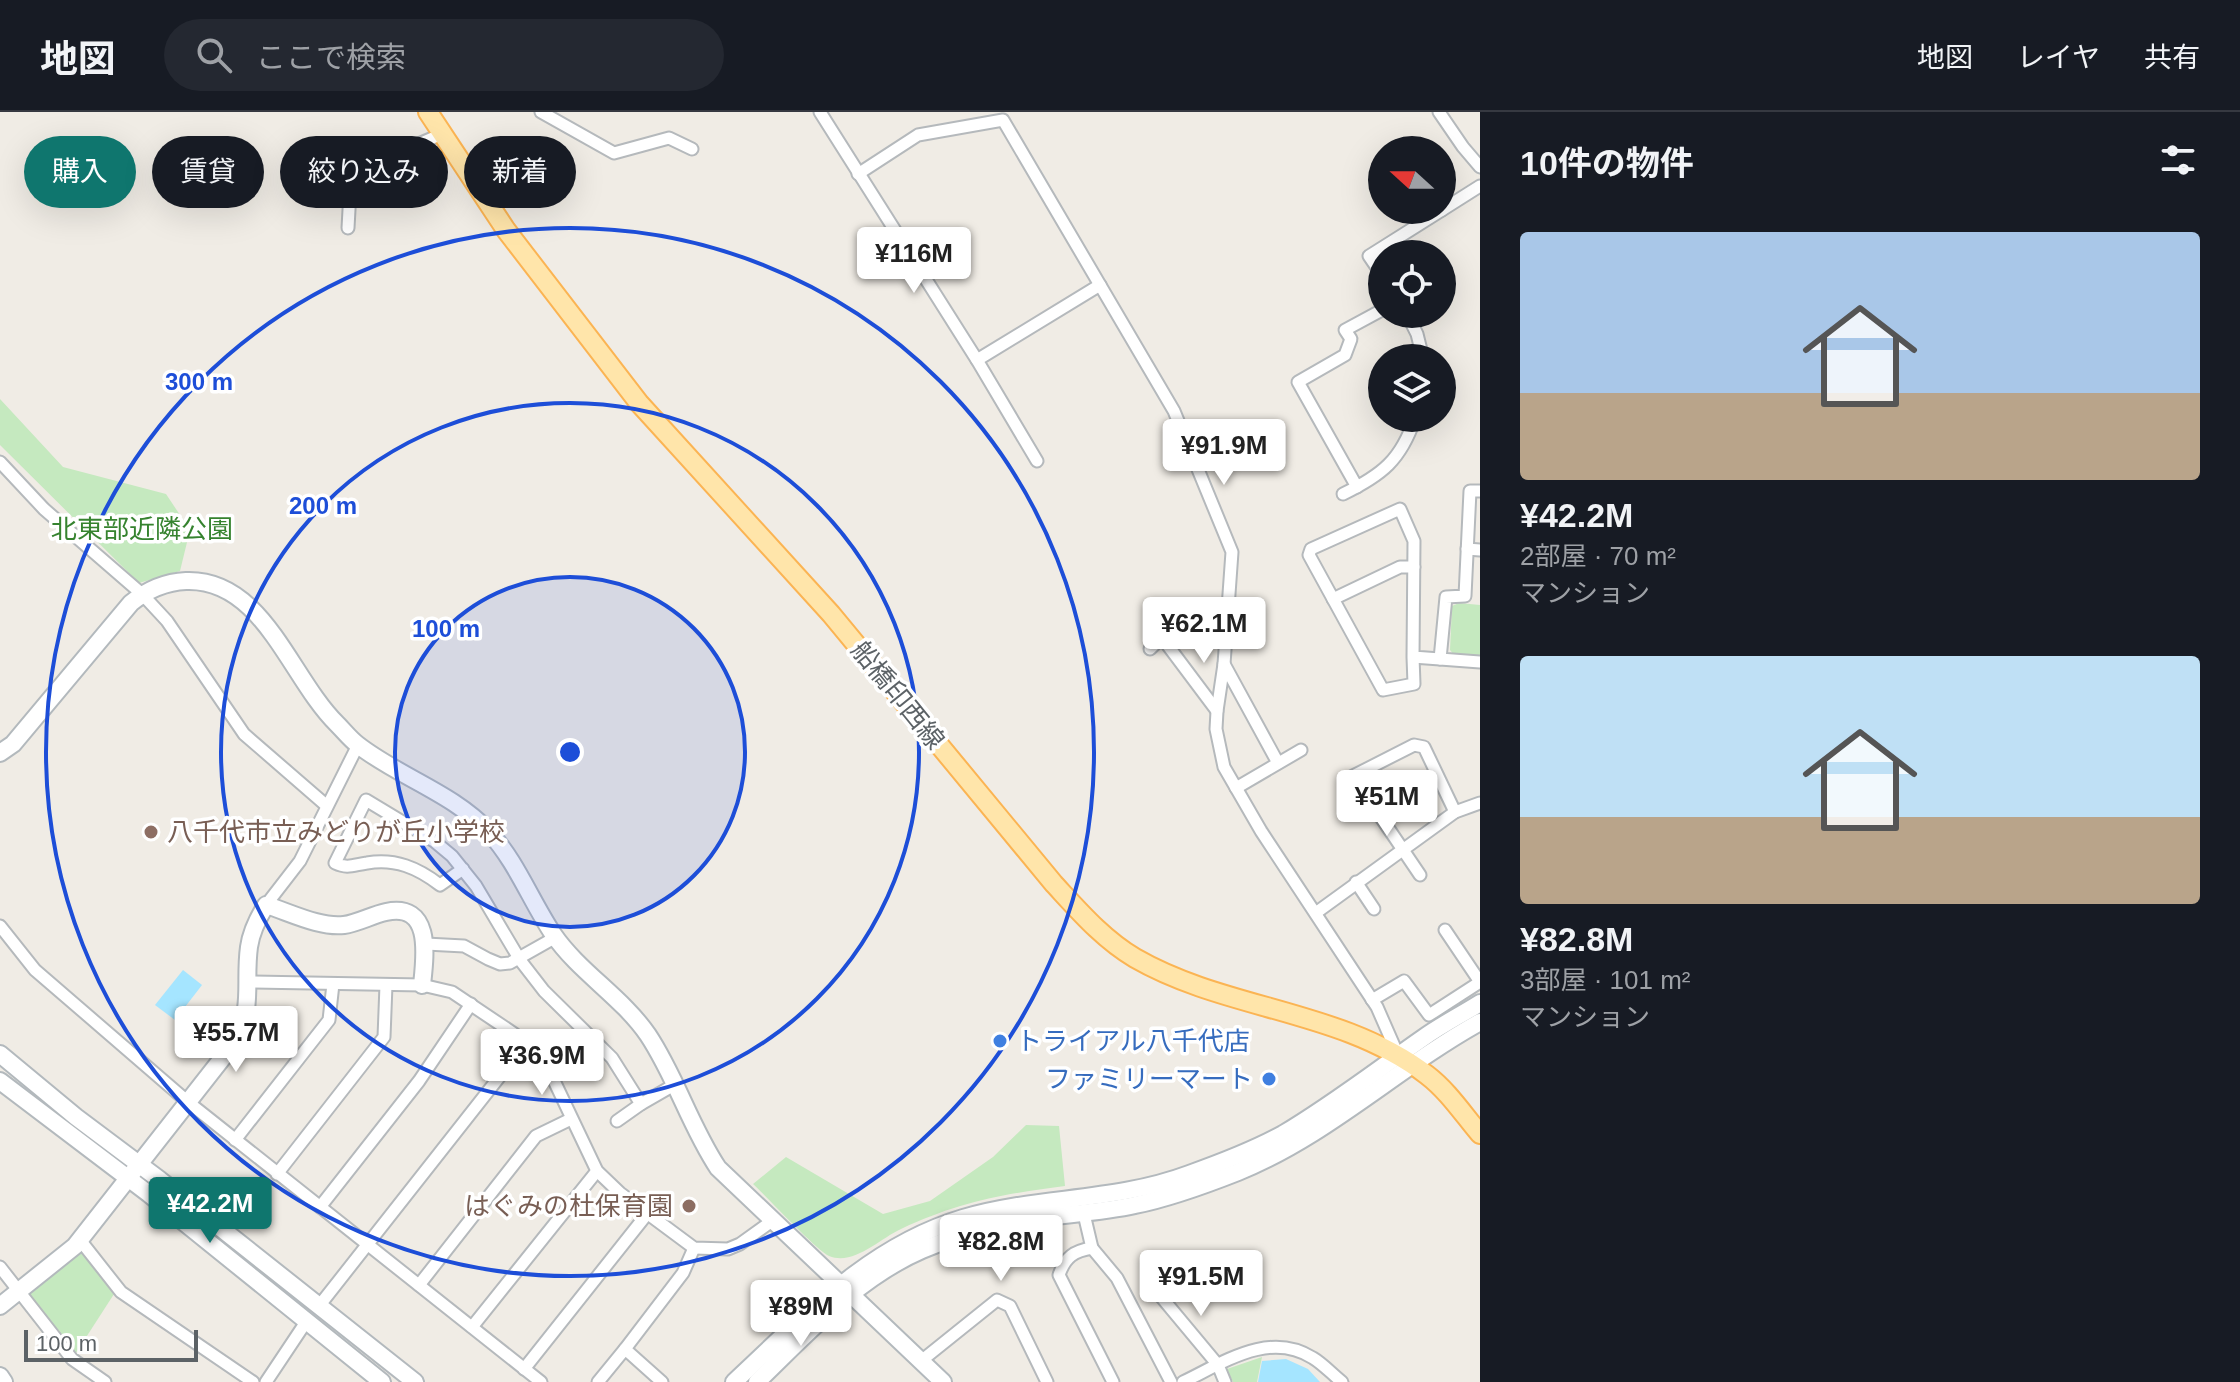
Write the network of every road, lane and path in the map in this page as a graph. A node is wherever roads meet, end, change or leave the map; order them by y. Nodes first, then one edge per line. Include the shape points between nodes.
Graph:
1 (428, 112) edge
2 (541, 112) edge
3 (820, 112) edge
4 (1439, 112) edge
5 (442, 134) junction
6 (692, 149) dead end
7 (1480, 167) edge
8 (858, 174) junction
9 (1480, 186) edge
10 (1456, 201) edge
11 (1420, 224) edge
12 (348, 228) dead end
13 (1394, 240) edge
14 (1100, 285) junction
15 (1368, 318) edge
16 (977, 360) junction
17 (1410, 432) edge
18 (1037, 461) dead end
19 (0, 462) edge
20 (1357, 487) junction
21 (1480, 491) edge
22 (1343, 494) dead end
23 (1474, 549) edge
24 (1414, 567) junction
25 (142, 594) junction
26 (1333, 599) junction
27 (1175, 625) dead end
28 (1163, 639) junction
29 (1150, 649) dead end
30 (1413, 657) junction
31 (1440, 659) junction
32 (1480, 662) edge
33 (1224, 664) junction
34 (1217, 711) junction
35 (358, 745) junction
36 (1301, 750) dead end
37 (0, 753) edge
38 (1278, 763) junction
39 (1236, 788) junction
40 (1480, 803) edge
41 (327, 806) junction
42 (1455, 812) junction
43 (1401, 849) junction
44 (463, 869) junction
45 (1420, 875) dead end
46 (1356, 882) junction
47 (266, 905) junction
48 (1374, 909) dead end
49 (1317, 912) junction
50 (0, 926) edge
51 (1445, 930) dead end
52 (556, 937) junction
53 (426, 944) junction
54 (520, 960) junction
55 (249, 982) junction
56 (333, 984) junction
57 (386, 985) junction
58 (422, 985) junction
59 (1372, 1000) junction
60 (1480, 1003) edge
61 (471, 1004) junction
62 (1480, 1022) edge
63 (526, 1043) junction
64 (0, 1054) edge
65 (1405, 1060) junction
66 (0, 1081) edge
67 (674, 1085) junction
68 (188, 1102) junction
69 (641, 1104) junction
70 (571, 1119) junction
71 (617, 1121) dead end
72 (1480, 1134) edge
73 (235, 1140) junction
74 (140, 1165) junction
75 (597, 1171) junction
76 (277, 1174) junction
77 (129, 1180) junction
78 (320, 1207) junction
79 (647, 1214) junction
80 (1084, 1214) junction
81 (772, 1221) junction
82 (80, 1240) junction
83 (366, 1244) junction
84 (694, 1248) junction
85 (1092, 1248) junction
86 (0, 1267) edge
87 (419, 1285) junction
88 (845, 1289) junction
89 (19, 1291) junction
90 (1158, 1293) dead end
91 (0, 1306) edge
92 (319, 1306) junction
93 (306, 1322) junction
94 (472, 1327) junction
95 (625, 1349) junction
96 (921, 1361) junction
97 (1218, 1365) junction
98 (524, 1369) junction
99 (0, 1376) edge
100 (939, 1381) edge
101 (4, 1382) edge
102 (105, 1382) edge
103 (253, 1382) edge
104 (266, 1382) edge
105 (382, 1382) edge
106 (415, 1382) edge
107 (541, 1382) edge
108 (598, 1382) edge
109 (662, 1382) edge
110 (734, 1382) edge
111 (757, 1382) edge
112 (1047, 1382) edge
113 (1113, 1382) edge
114 (1171, 1382) edge
115 (1183, 1382) edge
116 (1225, 1382) edge
117 (1342, 1382) edge

1 - 5 main road, 船橋印西線
2 - 6 street via 614,153 669,138
3 - 8 street
4 - 7 street
5 - 12 street via 351,173
5 - 65 main road, 船橋印西線 via 506,230 639,403 831,614 1090,923 1155,969 1344,1030
8 - 14 street via 918,135 1003,120
8 - 16 street
9 - 10 street
11 - 13 street
14 - 16 street
14 - 33 street via 1174,411 1232,552
15 - 20 street via 1345,330 1351,339 1345,355 1298,382
16 - 18 street
17 - 20 street via 1404,448 1372,480
19 - 25 street via 44,509
20 - 22 street
21 - 23 street via 1470,491
23 - 31 street via 1465,596 1446,597
24 - 26 street via 1400,567
24 - 26 street via 1414,541 1400,509 1311,549 1309,555
24 - 30 street
25 - 35 street via 195,581 241,598 260,617 319,706
25 - 37 street
25 - 41 street via 167,621 244,734
26 - 30 street via 1383,690 1414,684
27 - 28 street
28 - 29 street
28 - 34 street
30 - 31 street
31 - 32 street
33 - 34 street
33 - 38 street
34 - 39 street via 1219,748
35 - 41 street
35 - 52 street via 463,809 490,833
36 - 38 street
38 - 39 street
39 - 49 street
40 - 42 street
41 - 47 street via 300,861
42 - 43 street
42 - 43 street via 1424,747 1414,745 1353,776
43 - 45 street
43 - 46 street
44 - 44 street via 434,841 366,800 335,863 347,868 399,863 421,870 440,885
44 - 54 street
46 - 48 street
46 - 49 street
47 - 53 street via 333,925 397,910 421,926
47 - 55 street via 249,945
49 - 59 street
50 - 68 street via 35,970
51 - 59 street via 1480,982 1429,1015 1404,981
52 - 54 street
52 - 67 street via 634,1016
53 - 54 street via 464,946 500,964
53 - 58 street
54 - 69 street via 612,1058
55 - 56 street
55 - 68 street via 248,1010 235,1042
56 - 57 street
56 - 73 street via 329,1020
57 - 58 street
57 - 76 street via 384,1037
58 - 61 street via 452,992
59 - 65 street
60 - 65 street via 1426,1036
61 - 63 street
61 - 78 street via 419,1081
62 - 65 street
63 - 70 street via 548,1068
63 - 83 street
64 - 74 street
65 - 72 main road, 船橋印西線 via 1439,1085
65 - 80 street via 1330,1123 1289,1148 1184,1192
65 - 88 street via 1281,1135 1187,1175 1115,1194 963,1218 897,1245
66 - 77 street
67 - 69 street
67 - 81 street via 718,1168
68 - 73 street
68 - 74 street
69 - 71 street
70 - 75 street
70 - 87 street via 536,1136
73 - 76 street
74 - 77 street
74 - 92 street
75 - 79 street
75 - 94 street
76 - 78 street
77 - 82 street
77 - 93 street
78 - 83 street
79 - 84 street
79 - 98 street
80 - 85 street
80 - 88 street via 1014,1222 922,1250
81 - 84 street via 728,1249
81 - 88 street
82 - 89 street
82 - 103 street via 121,1292
83 - 87 street
83 - 92 street
84 - 95 street via 683,1273
85 - 113 street via 1070,1255 1059,1275
85 - 114 street via 1117,1278
86 - 89 street
87 - 94 street
88 - 96 street
88 - 110 street
88 - 111 street
89 - 91 street
89 - 102 street via 72,1359
90 - 97 street
92 - 106 street
93 - 104 street
93 - 105 street
94 - 98 street
95 - 108 street
95 - 109 street
96 - 100 street
96 - 112 street via 997,1300 1010,1306
97 - 115 street
97 - 116 street
97 - 117 street via 1258,1348 1281,1346 1313,1358
98 - 107 street
99 - 101 street

